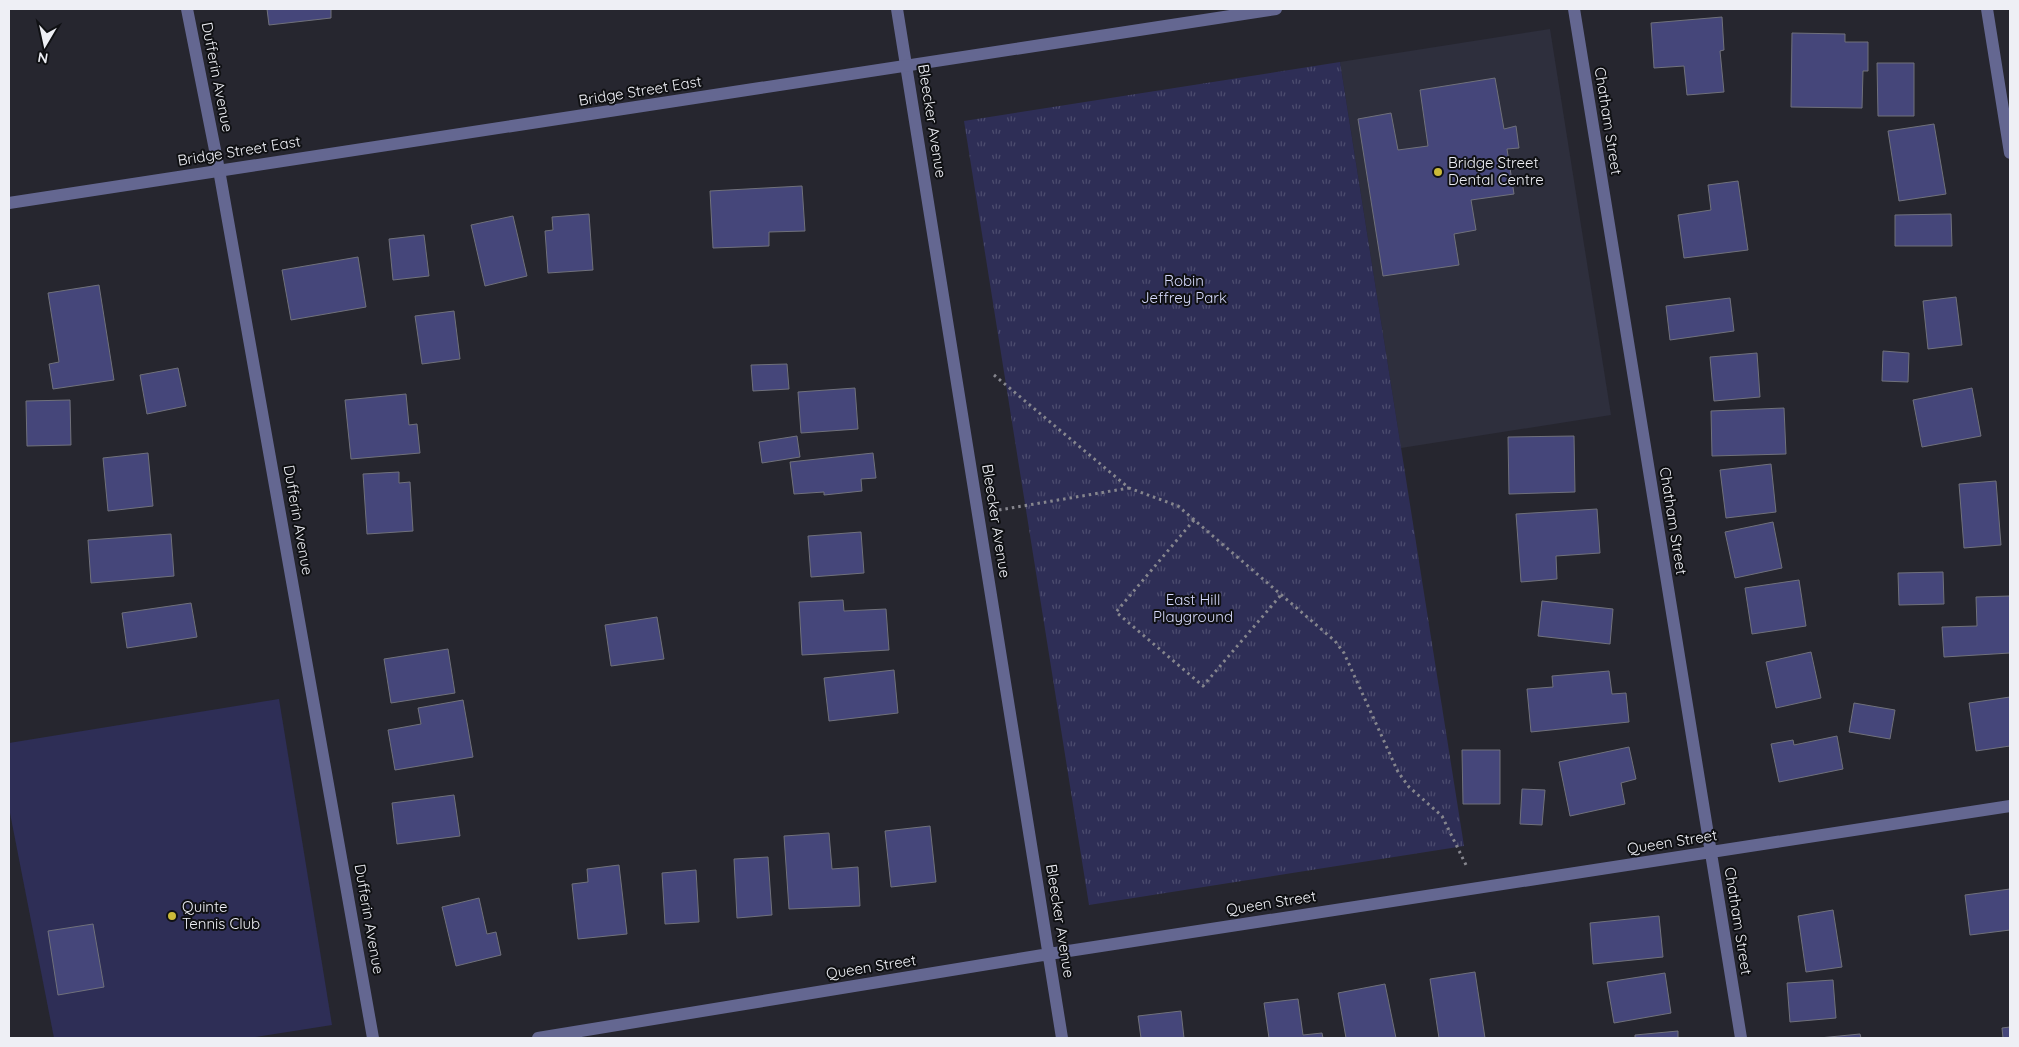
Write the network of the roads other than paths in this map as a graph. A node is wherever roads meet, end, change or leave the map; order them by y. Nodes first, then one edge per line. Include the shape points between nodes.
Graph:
1 (187, 9) edge
2 (897, 9) edge
3 (1276, 9) edge
4 (1574, 9) edge
5 (1987, 9) edge
6 (907, 67) junction
7 (2010, 153) edge
8 (219, 170) junction
9 (9, 203) edge
10 (2010, 806) edge
11 (1711, 852) junction
12 (1048, 954) junction
13 (373, 1038) edge
14 (538, 1038) edge
15 (1062, 1038) edge
16 (1740, 1038) edge

1 - 8 street, Dufferin Avenue
2 - 6 street, Bleecker Avenue
3 - 6 street, Bridge Street East
4 - 11 street, Chatham Street
5 - 7 street
6 - 8 street, Bridge Street East
6 - 12 street, Bleecker Avenue
8 - 9 street, Bridge Street East
8 - 13 street, Dufferin Avenue
10 - 11 street, Queen Street
11 - 12 street, Queen Street
11 - 16 street, Chatham Street
12 - 14 street, Queen Street
12 - 15 street, Bleecker Avenue

